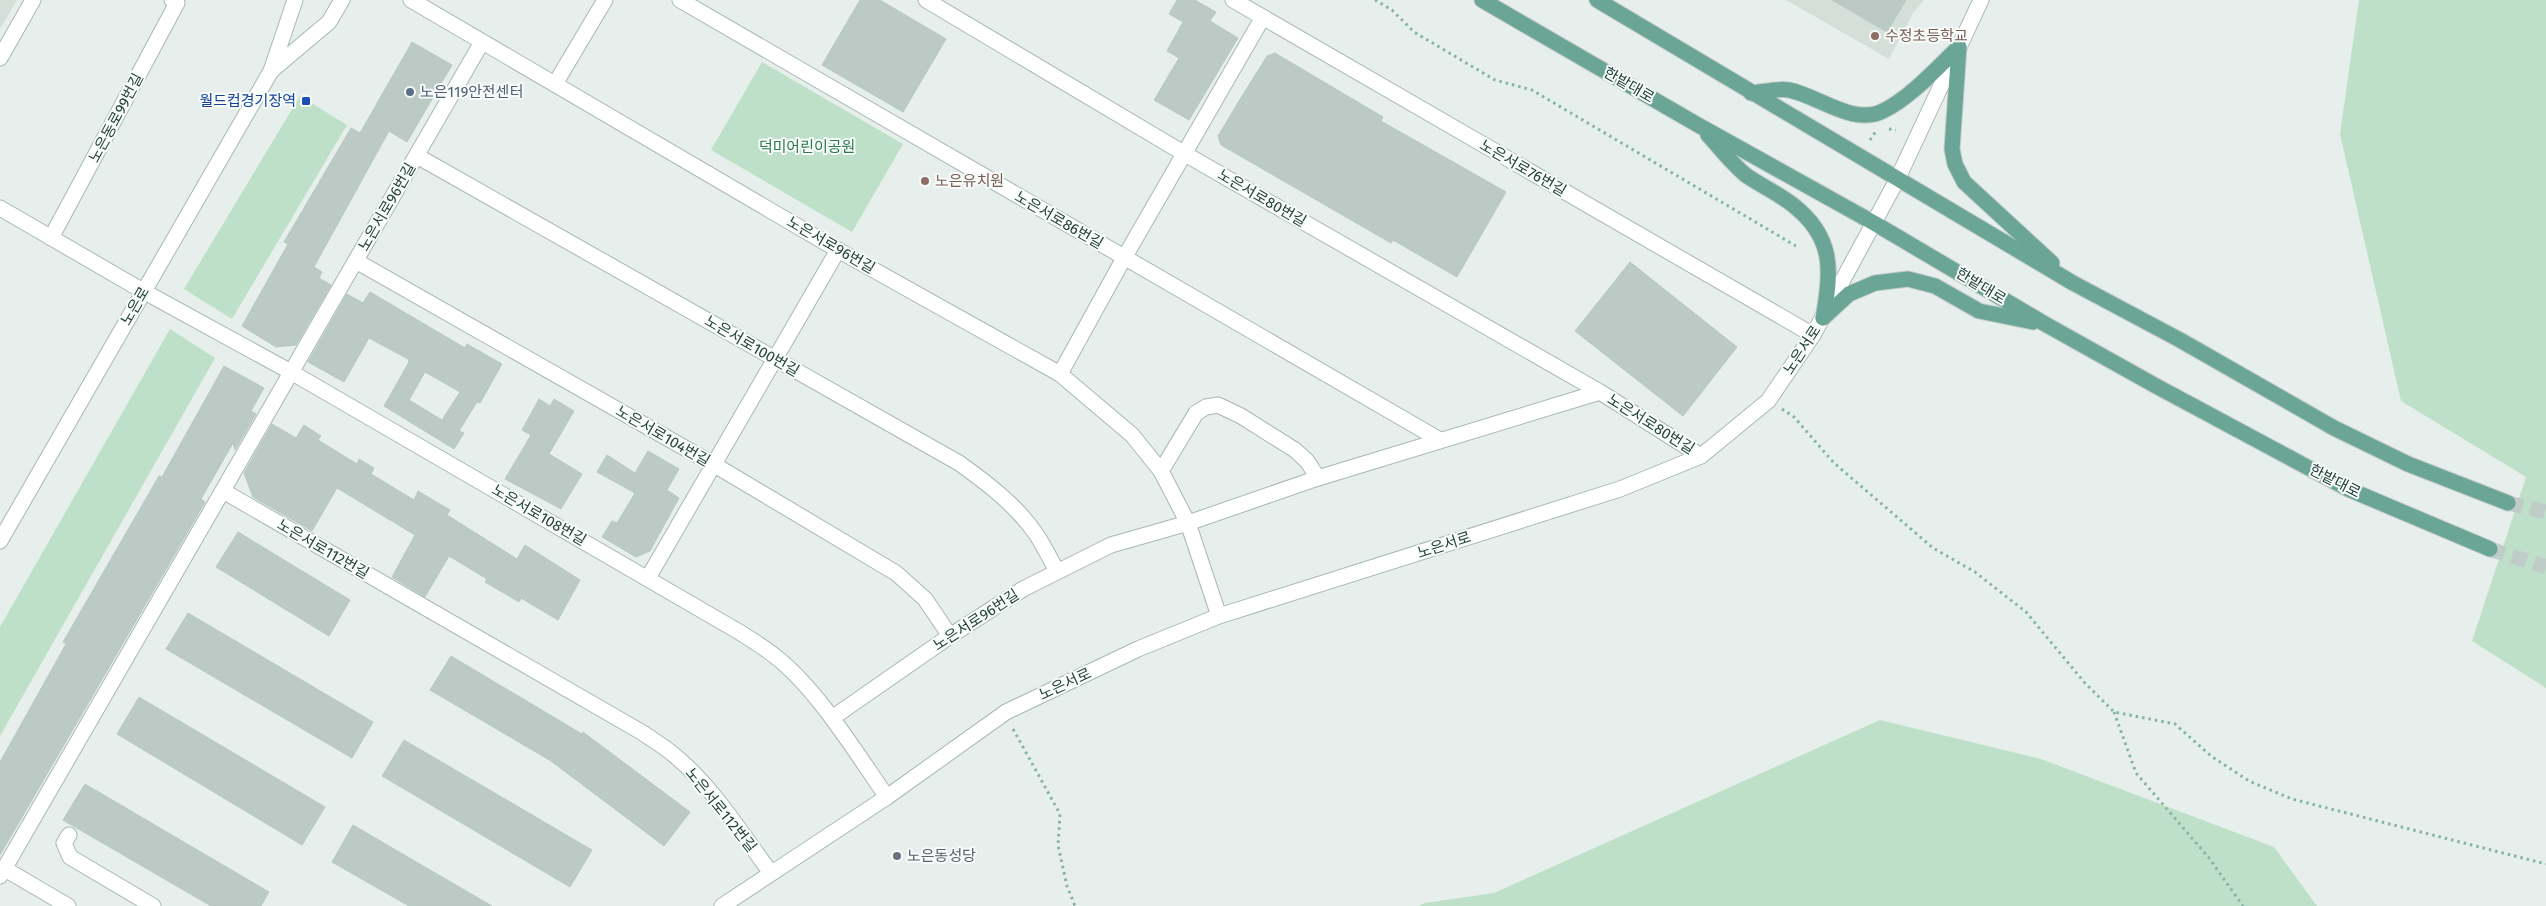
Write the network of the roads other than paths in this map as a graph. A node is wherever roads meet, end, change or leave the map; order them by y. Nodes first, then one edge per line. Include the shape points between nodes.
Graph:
1 (34, 0) edge
2 (172, 0) edge
3 (295, 0) edge
4 (342, 0) edge
5 (411, 0) edge
6 (605, 0) edge
7 (680, 0) edge
8 (926, 0) edge
9 (1233, 0) edge
10 (1482, 0) edge
11 (1596, 0) edge
12 (1981, 0) edge
13 (1263, 17) junction
14 (482, 42) junction
15 (1959, 47) junction
16 (0, 58) edge
17 (271, 71) junction
18 (555, 84) junction
19 (1751, 92) junction
20 (1698, 125) junction
21 (1186, 154) junction
22 (417, 156) junction
23 (1897, 180) junction
24 (0, 208) edge
25 (1874, 223) junction
26 (51, 238) junction
27 (838, 250) junction
28 (1124, 258) junction
29 (356, 261) junction
30 (2073, 283) junction
31 (143, 291) junction
32 (1823, 318) junction
33 (2045, 324) junction
34 (1813, 335) junction
35 (774, 358) junction
36 (291, 372) junction
37 (1060, 374) junction
38 (1600, 392) junction
39 (1440, 440) junction
40 (1702, 456) junction
41 (713, 464) junction
42 (1161, 471) junction
43 (1318, 478) junction
44 (223, 491) junction
45 (2508, 503) tunnel mouth
46 (1188, 523) junction
47 (0, 541) edge
48 (2490, 549) tunnel mouth
49 (1057, 571) junction
50 (648, 578) junction
51 (1219, 616) junction
52 (950, 636) junction
53 (832, 718) junction
54 (886, 798) junction
55 (69, 835) dead end
56 (2, 872) edge
57 (771, 873) junction
58 (68, 906) edge
59 (153, 906) edge
60 (722, 906) edge

1 - 16 street
2 - 26 street, 노은동로99번길 via 177,3
3 - 17 street, 노은로
4 - 17 street, 노은로 via 329,22
5 - 14 street, 노은서로96번길
6 - 18 street
7 - 28 street, 노은서로86번길
8 - 21 street, 노은서로80번길
9 - 13 street, 노은서로76번길
10 - 20 main road, 한밭대로
11 - 19 main road
12 - 15 street, 노은서로
13 - 21 street
13 - 34 street, 노은서로76번길
14 - 18 street, 노은서로96번길
14 - 22 street, 노은서로96번길
15 - 19 main road via 1928,77 1882,112 1864,115 1845,112 1788,90
15 - 23 street, 노은서로
15 - 30 main road via 1952,149 1954,164 1964,182
17 - 31 street, 노은로
18 - 27 street, 노은서로96번길
19 - 23 main road
20 - 25 main road, 한밭대로
20 - 32 main road via 1746,175 1808,218 1825,247 1828,261 1830,283
21 - 28 street
21 - 38 street, 노은서로80번길
22 - 29 street, 노은서로96번길
22 - 35 street, 노은서로100번길
23 - 25 street, 노은서로
23 - 30 main road
24 - 26 street
25 - 32 street, 노은서로
25 - 33 main road, 한밭대로
26 - 31 street
27 - 35 street
27 - 37 street, 노은서로96번길
28 - 37 street
28 - 39 street, 노은서로86번길
29 - 36 street, 노은서로96번길
29 - 41 street, 노은서로104번길
30 - 45 main road via 2334,428 2408,464
31 - 36 street, 노은서로108번길
31 - 47 street, 노은로
32 - 33 main road via 1850,294 1890,279 1908,279 1935,286 1979,310
32 - 34 street, 노은서로
33 - 48 main road, 한밭대로 via 2348,489
34 - 40 street, 노은서로 via 1768,401
35 - 41 street
35 - 49 street, 노은서로100번길 via 958,463 982,480 1036,534
36 - 44 street, 노은서로96번길
36 - 50 street, 노은서로108번길
37 - 42 street, 노은서로96번길 via 1132,435
38 - 39 street, 노은서로80번길
38 - 40 street, 노은서로80번길
39 - 43 street, 노은서로80번길
40 - 51 street, 노은서로 via 1620,489
41 - 50 street
41 - 52 street, 노은서로104번길 via 896,573 925,599
42 - 43 street via 1196,413 1206,406 1218,405 1295,450
42 - 46 street, 노은서로96번길
43 - 46 street, 노은서로80번길
44 - 56 street
44 - 57 street, 노은서로112번길 via 643,733 693,772
46 - 49 street, 노은서로96번길 via 1111,545
46 - 51 street, 노은서로96번길
49 - 52 street, 노은서로96번길 via 1022,589
50 - 53 street, 노은서로108번길 via 777,658
51 - 54 street, 노은서로 via 1138,649 1006,712
52 - 53 street, 노은서로96번길
53 - 54 street, 노은서로108번길
54 - 57 street, 노은서로
55 - 59 street via 64,843 70,857
56 - 58 street
57 - 60 street, 노은서로

